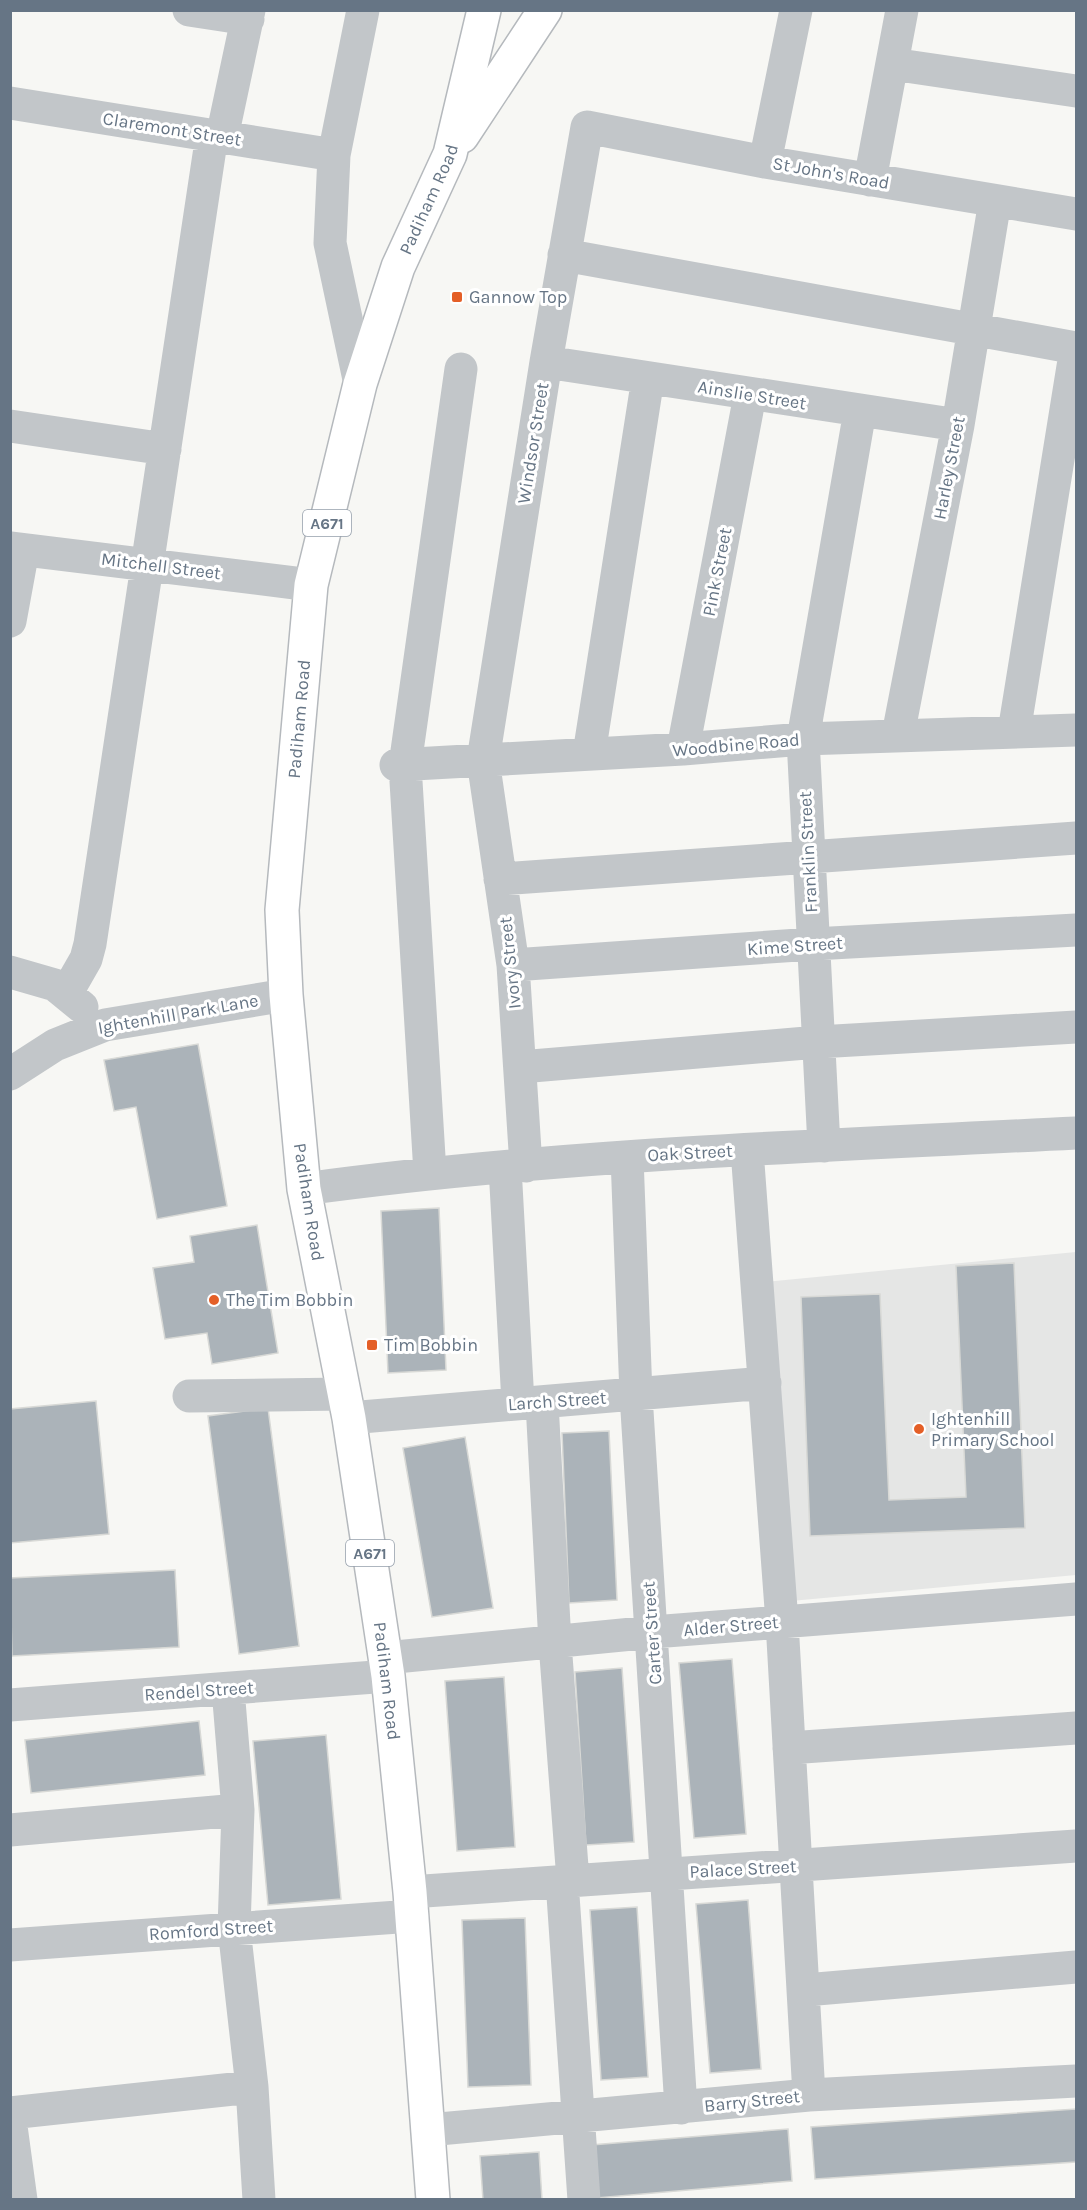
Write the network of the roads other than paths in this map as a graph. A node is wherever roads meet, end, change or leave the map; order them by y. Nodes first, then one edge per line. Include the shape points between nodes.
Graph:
1 (189, 10) edge
2 (363, 10) edge
3 (484, 10) edge
4 (545, 10) edge
5 (796, 10) edge
6 (902, 10) edge
7 (248, 15) edge
8 (892, 64) junction
9 (1077, 91) edge
10 (10, 103) edge
11 (587, 127) joint
12 (217, 136) junction
13 (450, 154) junction
14 (334, 155) junction
15 (765, 162) junction
16 (870, 180) junction
17 (995, 201) junction
18 (1077, 214) edge
19 (564, 255) junction
20 (973, 329) junction
21 (1077, 348) edge
22 (546, 362) junction
23 (461, 369) dead end
24 (648, 378) junction
25 (360, 384) junction
26 (750, 395) junction
27 (860, 411) junction
28 (958, 425) junction
29 (10, 426) edge
30 (165, 449) junction
31 (17, 549) edge
32 (148, 564) junction
33 (311, 585) junction
34 (10, 621) edge
35 (1077, 730) edge
36 (1014, 732) junction
37 (898, 735) junction
38 (803, 739) junction
39 (683, 749) junction
40 (590, 754) junction
41 (483, 760) junction
42 (400, 765) junction
43 (1077, 838) edge
44 (809, 856) junction
45 (500, 879) junction
46 (1077, 930) edge
47 (813, 944) junction
48 (513, 965) junction
49 (10, 972) edge
50 (66, 994) junction
51 (286, 995) junction
52 (105, 1024) junction
53 (1077, 1027) edge
54 (818, 1042) junction
55 (520, 1067) junction
56 (10, 1074) edge
57 (1077, 1133) edge
58 (824, 1146) junction
59 (747, 1150) junction
60 (627, 1157) junction
61 (515, 1167) junction
62 (430, 1173) junction
63 (304, 1189) junction
64 (765, 1383) junction
65 (636, 1395) junction
66 (189, 1396) dead end
67 (530, 1403) junction
68 (347, 1406) junction
69 (1077, 1599) edge
70 (782, 1622) junction
71 (652, 1632) junction
72 (555, 1643) junction
73 (387, 1667) junction
74 (228, 1689) junction
75 (10, 1705) edge
76 (1077, 1728) edge
77 (789, 1748) junction
78 (238, 1810) junction
79 (10, 1830) edge
80 (1077, 1846) edge
81 (795, 1866) junction
82 (668, 1874) junction
83 (568, 1880) junction
84 (411, 1904) junction
85 (234, 1928) junction
86 (10, 1945) edge
87 (1077, 1967) edge
88 (805, 1990) junction
89 (1077, 2081) edge
90 (252, 2087) junction
91 (809, 2096) junction
92 (681, 2108) junction
93 (10, 2113) edge
94 (579, 2117) junction
95 (10, 2119) edge
96 (428, 2130) junction
97 (21, 2199) edge
98 (259, 2199) edge
99 (434, 2199) edge
100 (584, 2199) edge

1 - 7 street
2 - 14 street, Padiham Road
3 - 13 main road, Padiham Road / A671
4 - 13 main road
5 - 15 street
6 - 8 street
7 - 12 street
8 - 9 street
8 - 16 street
10 - 12 street, Claremont Street
11 - 15 street, St John's Road
11 - 19 street, Windsor Street
12 - 14 street, Claremont Street
12 - 30 street
13 - 25 main road, Padiham Road / A671 via 398,267
14 - 25 street, Padiham Road via 330,243
15 - 16 street, St John's Road
16 - 17 street, St John's Road
17 - 18 street, St John's Road
17 - 20 street, Harley Street
19 - 20 street
19 - 22 street, Windsor Street
20 - 21 street
20 - 28 street, Harley Street
21 - 36 street
22 - 24 street, Ainslie Street
22 - 41 street, Windsor Street
23 - 42 street
24 - 26 street, Ainslie Street
24 - 40 street
25 - 33 main road, Padiham Road / A671
26 - 27 street, Ainslie Street
26 - 39 street, Pink Street
27 - 28 street, Ainslie Street
27 - 38 street, Franklin Street
28 - 37 street, Harley Street
29 - 30 street
30 - 32 street
31 - 32 street, Mitchell Street
31 - 34 street
32 - 33 street, Mitchell Street
32 - 50 street via 90,944
33 - 51 main road, Padiham Road / A671 via 282,910
35 - 36 street, Woodbine Road
36 - 37 street, Woodbine Road
37 - 38 street, Woodbine Road
38 - 39 street, Woodbine Road
38 - 44 street, Franklin Street
39 - 40 street, Woodbine Road
40 - 41 street, Woodbine Road
41 - 42 street, Woodbine Road
41 - 45 street, Ivory Street
42 - 62 street
43 - 44 street
44 - 45 street
44 - 47 street, Franklin Street
45 - 48 street, Ivory Street
46 - 47 street, Kime Street
47 - 48 street, Kime Street
47 - 54 street, Franklin Street
48 - 55 street, Ivory Street
49 - 50 street via 55,985
50 - 52 street
51 - 52 street, Ightenhill Park Lane
51 - 63 main road, Padiham Road / A671
52 - 56 street, Ightenhill Park Lane via 55,1045
53 - 54 street
54 - 55 street
54 - 58 street, Franklin Street
55 - 61 street, Ivory Street
57 - 58 street, Oak Street
58 - 59 street, Oak Street
59 - 60 street, Oak Street
59 - 64 street
60 - 61 street, Oak Street
60 - 65 street, Carter Street
61 - 62 street, Oak Street
61 - 67 street, Ivory Street
62 - 63 street, Oak Street
63 - 68 main road, Padiham Road / A671
64 - 65 street, Larch Street
64 - 70 street
65 - 67 street, Larch Street
65 - 71 street, Carter Street
66 - 68 street, Larch Street
67 - 68 street, Larch Street
67 - 72 street, Ivory Street
68 - 73 main road, Padiham Road / A671
69 - 70 street, Alder Street
70 - 71 street, Alder Street
70 - 77 street
71 - 72 street, Alder Street
71 - 82 street, Carter Street
72 - 73 street, Alder Street
72 - 83 street, Ivory Street
73 - 74 street, Rendel Street
73 - 84 main road, Padiham Road / A671
74 - 75 street, Rendel Street
74 - 78 street
76 - 77 street
77 - 81 street
78 - 79 street
78 - 85 street
80 - 81 street, Palace Street
81 - 82 street, Palace Street
81 - 88 street
82 - 83 street, Palace Street
82 - 92 street, Carter Street
83 - 84 street, Palace Street
83 - 94 street, Ivory Street
84 - 85 street, Romford Street
84 - 96 main road, Padiham Road / A671
85 - 86 street, Romford Street
85 - 90 street
87 - 88 street
88 - 91 street
89 - 91 street, Barry Street
90 - 93 street
90 - 98 street
91 - 92 street, Barry Street
92 - 94 street, Barry Street
94 - 96 street, Barry Street
94 - 100 street, Ivory Street
95 - 97 street
96 - 99 main road, Padiham Road / A671

